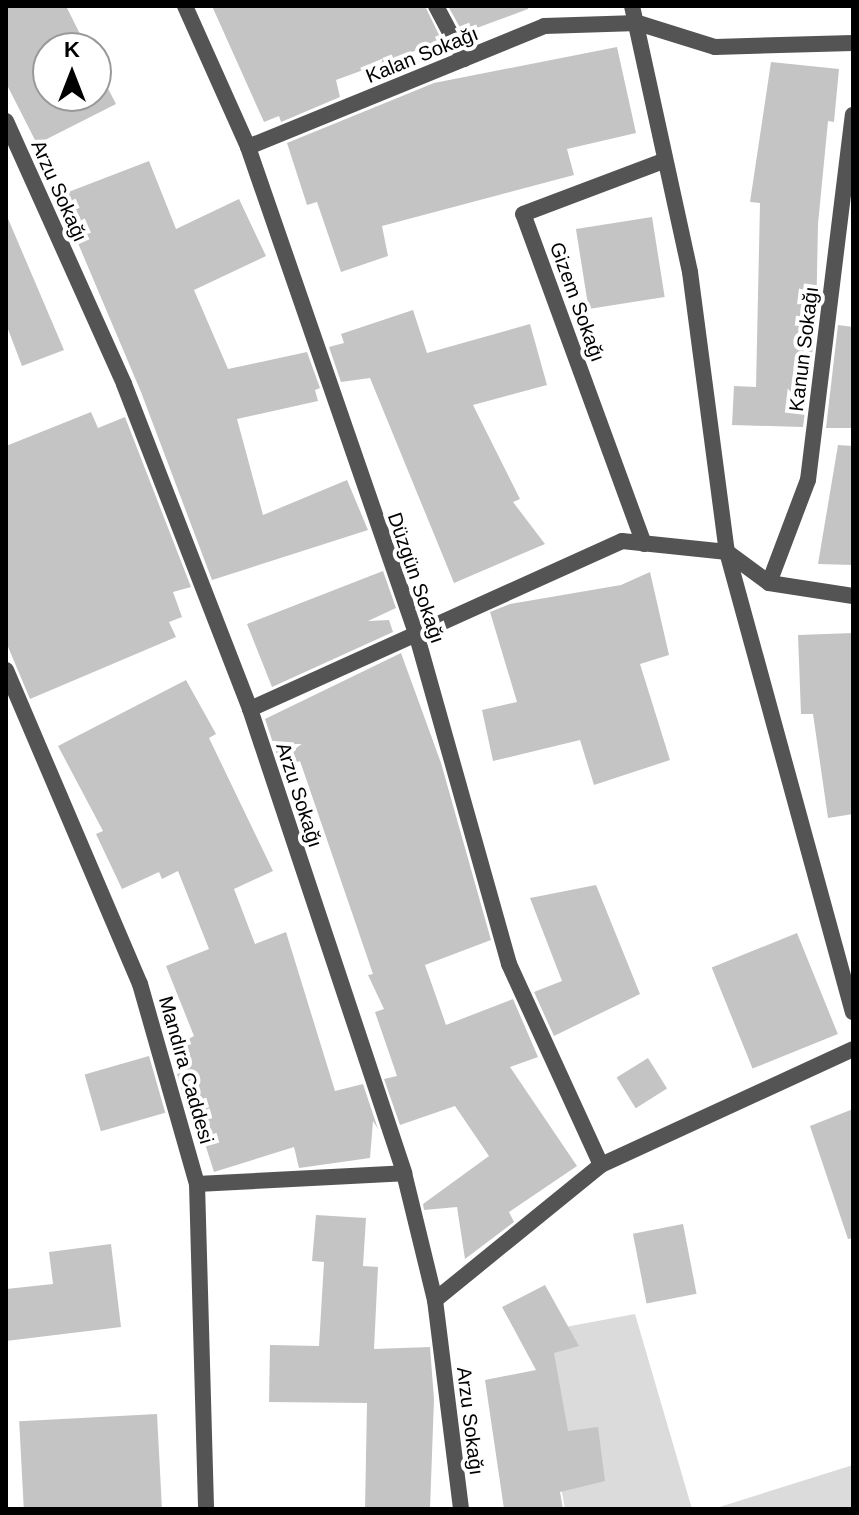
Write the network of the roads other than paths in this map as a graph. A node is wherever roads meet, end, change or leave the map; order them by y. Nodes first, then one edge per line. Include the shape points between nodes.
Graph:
1 (185, 6) edge
2 (436, 6) edge
3 (632, 6) edge
4 (638, 23) junction
5 (853, 43) edge
6 (464, 59) junction
7 (853, 115) edge
8 (6, 121) edge
9 (248, 147) junction
10 (663, 161) junction
11 (644, 544) junction
12 (727, 552) junction
13 (769, 583) junction
14 (853, 596) edge
15 (416, 633) junction
16 (6, 670) edge
17 (250, 709) junction
18 (853, 1012) edge
19 (853, 1049) edge
20 (601, 1165) junction
21 (404, 1173) junction
22 (197, 1184) junction
23 (435, 1300) junction
24 (206, 1509) edge
25 (461, 1509) edge

1 - 9 street, Düzgün Sokağı
2 - 6 street
3 - 4 street
4 - 5 street, Kalan Sokağı via 715,47
4 - 6 street, Kalan Sokağı via 544,26
4 - 10 street
6 - 9 street, Kalan Sokağı
7 - 13 street, Kanun Sokağı via 808,480
8 - 17 street, Arzu Sokağı via 124,384
9 - 15 street, Düzgün Sokağı
10 - 11 street, Gizem Sokağı via 523,214
10 - 12 street via 690,272
11 - 12 street
11 - 15 street via 622,541
12 - 13 street
12 - 18 street
13 - 14 street
15 - 17 street
15 - 20 street, Düzgün Sokağı via 509,964
16 - 22 street, Mandıra Caddesi via 140,984
17 - 21 street, Arzu Sokağı
19 - 20 street
20 - 23 street
21 - 22 street
21 - 23 street, Arzu Sokağı
22 - 24 street, Mandıra Caddesi
23 - 25 street, Arzu Sokağı

